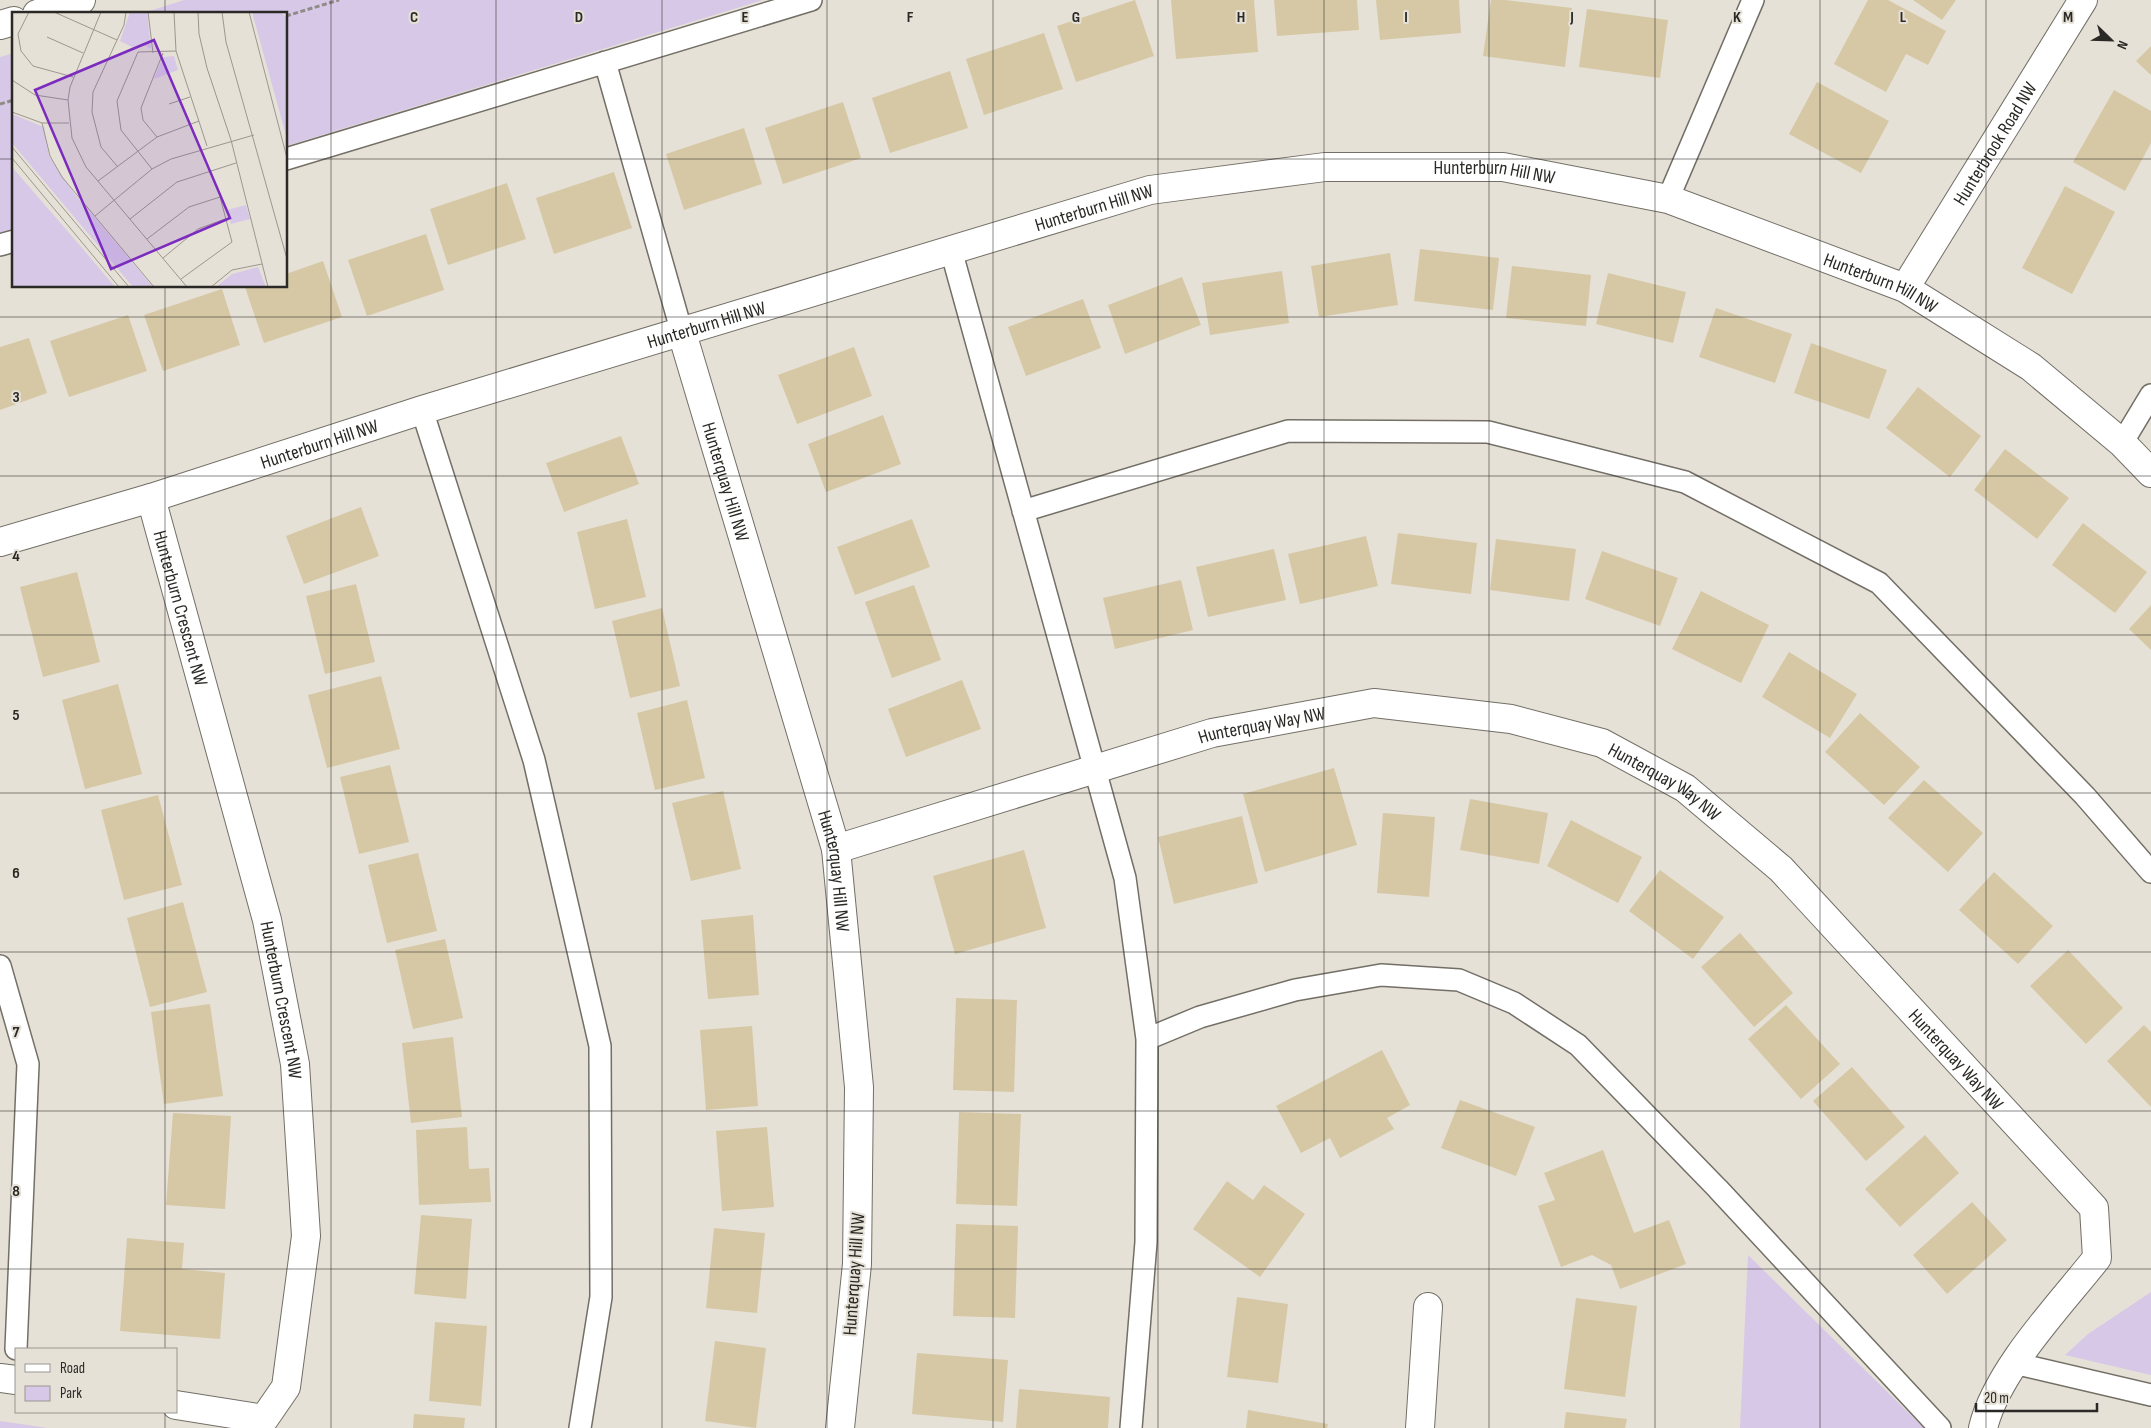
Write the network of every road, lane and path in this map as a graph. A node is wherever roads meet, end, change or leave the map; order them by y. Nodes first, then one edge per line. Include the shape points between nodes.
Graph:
1 (81, 0) edge
2 (339, 0) edge
3 (812, 0) edge
4 (1753, 0) edge
5 (2083, 0) edge
6 (43, 12) edge
7 (288, 15) edge
8 (605, 62) junction
9 (288, 158) edge
10 (1668, 199) junction
11 (951, 250) junction
12 (1905, 288) junction
13 (682, 333) junction
14 (2151, 395) edge
15 (422, 410) junction
16 (2122, 443) junction
17 (2151, 473) edge
18 (151, 498) junction
19 (1023, 510) junction
20 (0, 542) edge
21 (1095, 768) junction
22 (836, 849) junction
23 (2151, 872) edge
24 (0, 966) edge
25 (1147, 1039) junction
26 (1428, 1307) dead end
27 (16, 1348) edge
28 (15, 1356) edge
29 (2014, 1363) junction
30 (10, 1379) edge
31 (2151, 1395) edge
32 (178, 1405) edge
33 (580, 1428) edge
34 (840, 1428) edge
35 (1132, 1428) edge
36 (1420, 1428) edge
37 (1940, 1428) edge
38 (1983, 1428) edge

1 - 6 street
2 - 7 path
3 - 8 lane
4 - 10 lane
5 - 12 street, Hunterbrook Road NW
8 - 9 lane
8 - 13 lane
10 - 11 street, Hunterburn Hill NW via 1503,167 1325,167 1150,190
10 - 12 street, Hunterburn Hill NW
11 - 13 street, Hunterburn Hill NW
11 - 19 lane
12 - 16 street, Hunterburn Hill NW via 2031,367
13 - 15 street, Hunterburn Hill NW
13 - 22 street, Hunterquay Hill NW
14 - 16 lane
15 - 18 street, Hunterburn Hill NW
15 - 33 lane via 534,760 600,1046 600,1297
16 - 17 street, Hunterburn Hill NW
18 - 20 street, Hunterburn Hill NW
18 - 32 street, Hunterburn Crescent NW via 267,920 295,1064 306,1236 286,1387 264,1419
19 - 21 lane
19 - 23 lane via 1288,431 1488,432 1685,482 1879,583 2085,796
21 - 22 street, Hunterquay Way NW
21 - 25 lane via 1125,878
21 - 29 street, Hunterquay Way NW via 1212,733 1374,703 1511,718 1602,743 1685,788 1781,869 2094,1208 2098,1258
22 - 34 street, Hunterquay Hill NW via 859,1087 857,1264
24 - 27 lane via 28,1064
25 - 35 lane via 1146,1242
25 - 37 lane via 1200,1017 1295,990 1381,975 1459,980 1514,1003 1578,1045 1718,1189
26 - 36 street
28 - 30 lane
29 - 31 lane
29 - 38 street, Hunterquay Way NW via 1987,1410

